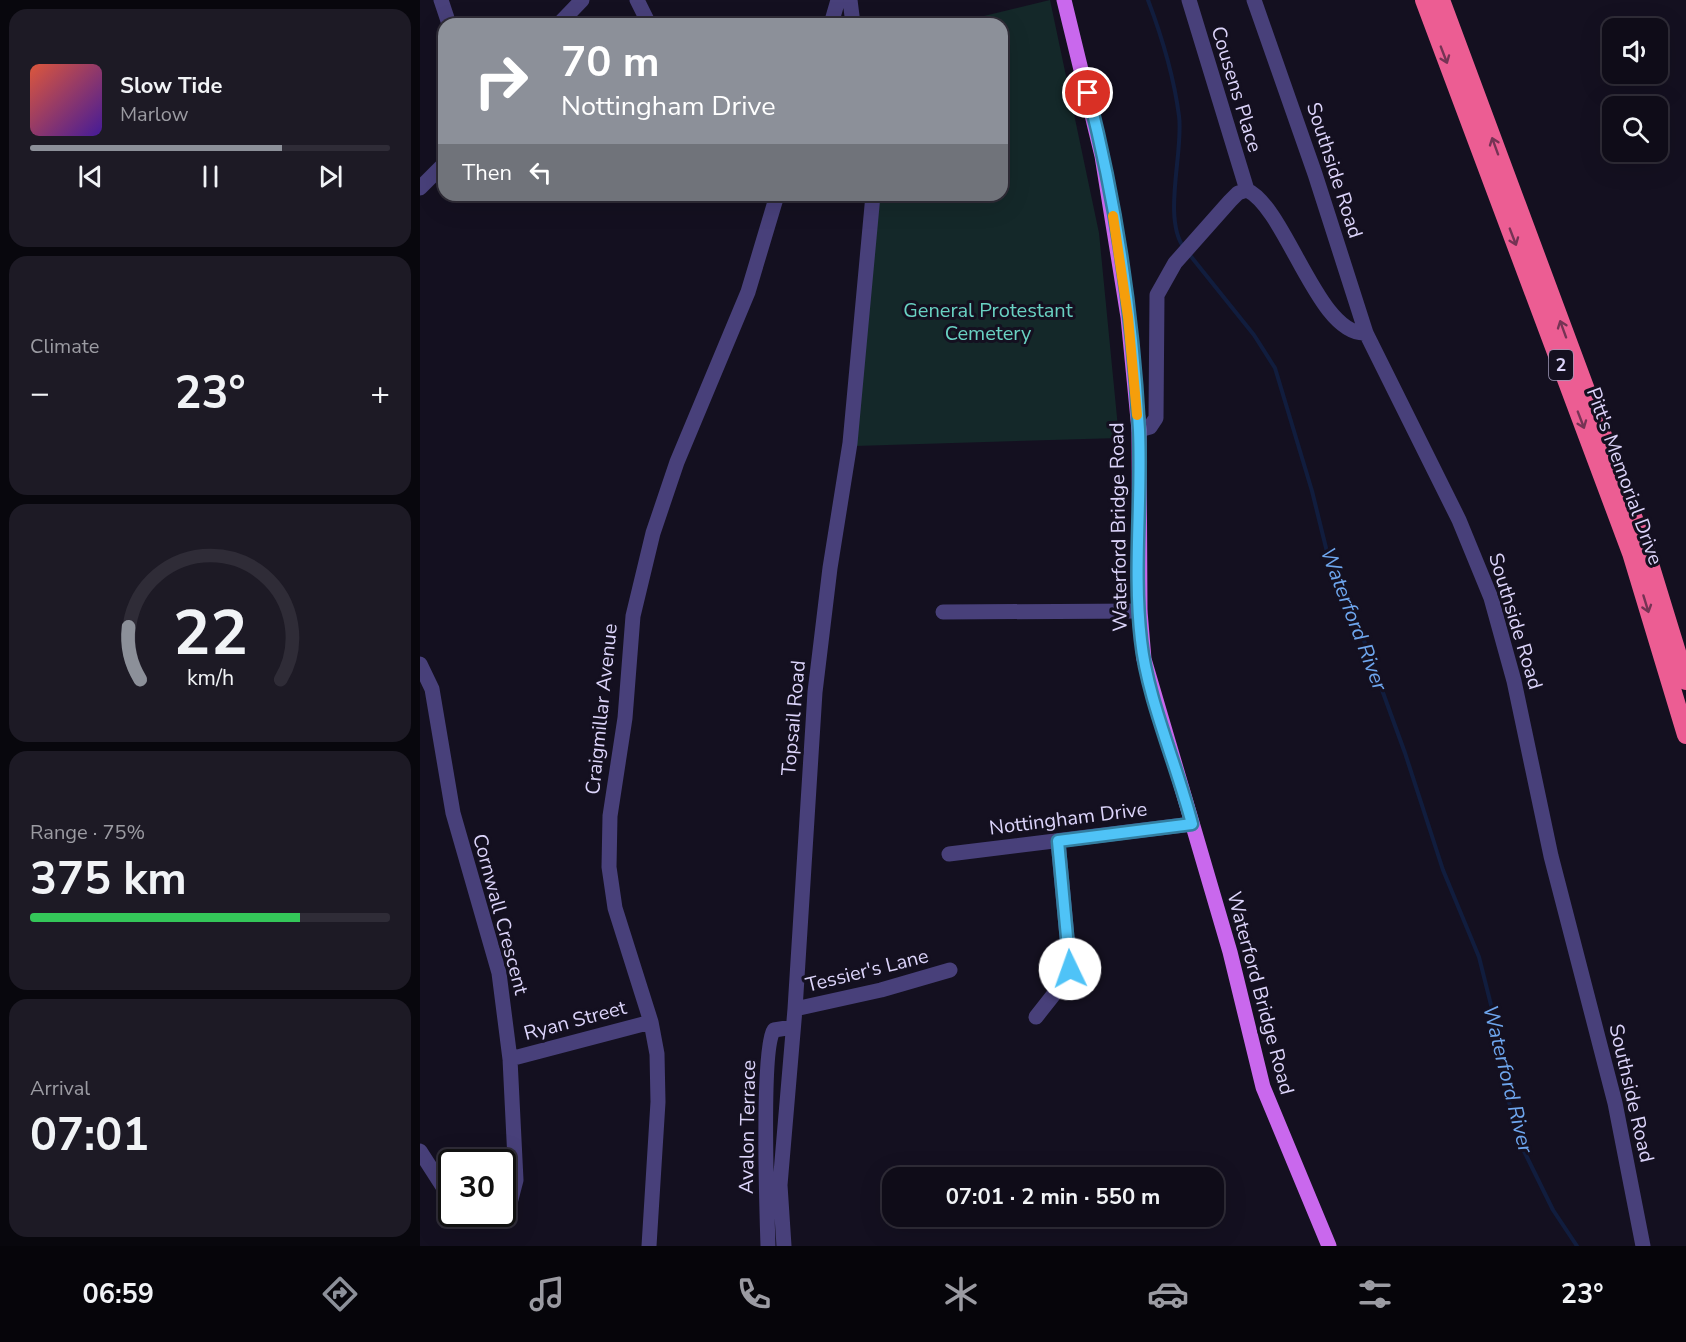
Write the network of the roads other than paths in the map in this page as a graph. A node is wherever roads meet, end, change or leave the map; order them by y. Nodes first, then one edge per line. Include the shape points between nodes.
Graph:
1 (441, 0) edge
2 (582, 0) edge
3 (637, 0) edge
4 (838, 0) edge
5 (850, 0) edge
6 (1064, 0) edge
7 (1189, 0) edge
8 (1254, 0) edge
9 (1424, 0) edge
10 (1441, 0) edge
11 (447, 18) edge
12 (565, 18) edge
13 (646, 18) edge
14 (833, 18) edge
15 (852, 18) edge
16 (438, 171) edge
17 (420, 188) edge
18 (1247, 190) junction
19 (775, 201) edge
20 (872, 201) edge
21 (1366, 333) junction
22 (1139, 430) junction
23 (1140, 611) junction
24 (943, 612) dead end
25 (420, 664) edge
26 (1686, 681) edge
27 (1686, 735) edge
28 (1192, 824) junction
29 (1058, 841) junction
30 (950, 854) dead end
31 (950, 970) dead end
32 (795, 1009) junction
33 (1036, 1017) dead end
34 (651, 1022) junction
35 (793, 1027) junction
36 (510, 1059) junction
37 (514, 1149) edge
38 (420, 1152) edge
39 (438, 1180) edge
40 (649, 1246) edge
41 (768, 1246) edge
42 (784, 1246) edge
43 (1329, 1246) edge
44 (1643, 1246) edge

1 - 11 street
2 - 12 street
3 - 13 street
4 - 14 street
5 - 15 street
6 - 22 main road, Waterford Bridge Road via 1092,109 1114,222
7 - 18 street, Cousens Place
8 - 21 street, Southside Road
9 -> 27 highway, Pitt's Memorial Drive / 2 via 1631,553
26 -> 10 highway, Pitt's Memorial Drive / 2 via 1646,551
16 - 17 street
18 - 21 street via 1273,219 1338,323 1357,334
18 - 22 street via 1238,193 1175,263 1157,295 1156,418 1150,427
19 - 34 street, Craigmillar Avenue via 748,292 677,462 653,533 633,616 625,718 610,816 609,867 615,908
20 - 32 street, Topsail Road via 850,443 815,692
21 - 44 street, Southside Road via 1459,520 1491,598 1514,681 1551,855 1615,1102
22 - 23 main road, Waterford Bridge Road
23 - 24 street
23 - 28 main road, Waterford Bridge Road via 1140,639 1148,678
25 - 36 street, Cornwall Crescent via 432,689 453,813 499,973
28 - 29 street, Nottingham Drive
28 - 43 main road, Waterford Bridge Road via 1230,952 1263,1087
29 - 30 street, Nottingham Drive
29 - 33 street via 1070,969
31 - 32 street, Tessier's Lane
32 - 35 street, Topsail Road
34 - 36 street, Ryan Street
34 - 40 street, Craigmillar Avenue via 657,1054 658,1102
35 - 41 street, Avalon Terrace via 774,1030 770,1045 766,1132
35 - 42 street, Topsail Road via 780,1185
36 - 37 street, Cornwall Crescent
38 - 39 street

